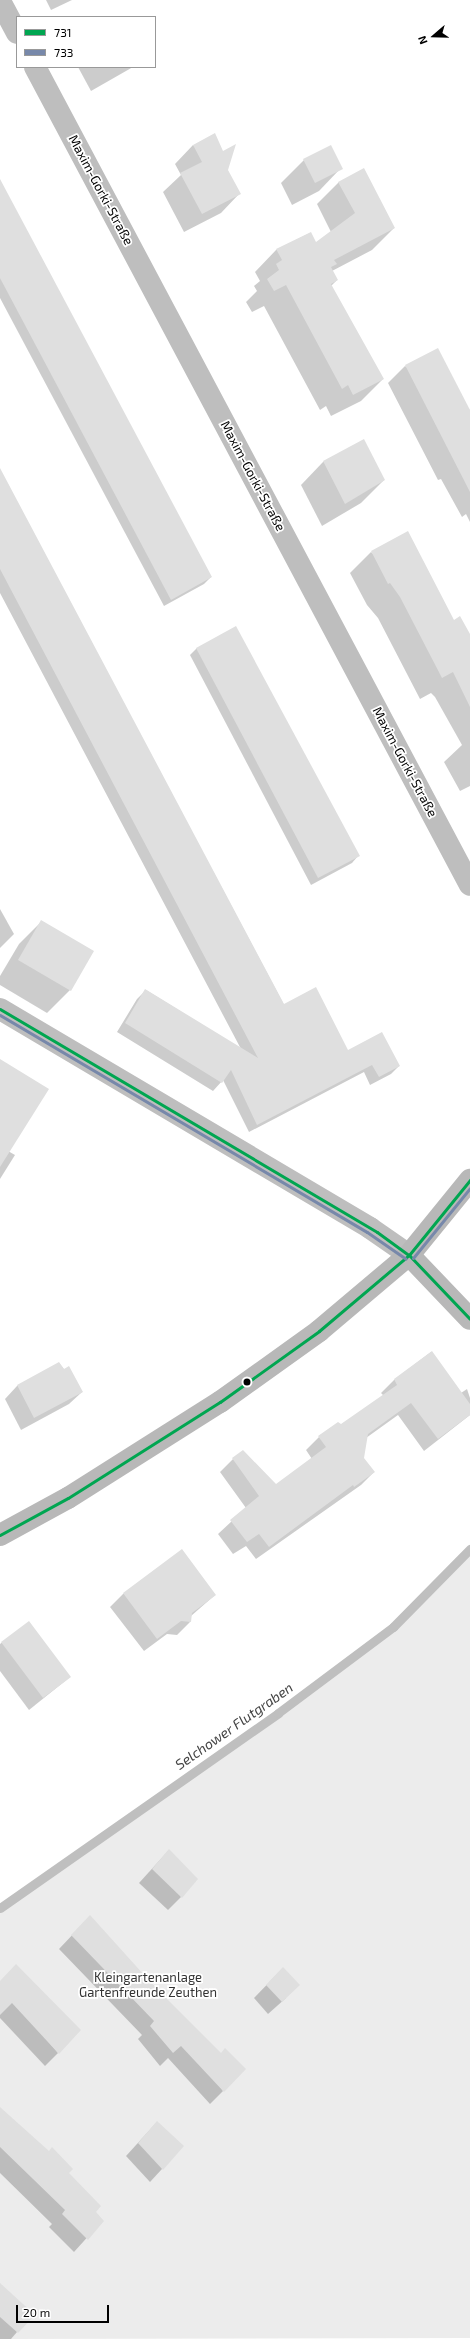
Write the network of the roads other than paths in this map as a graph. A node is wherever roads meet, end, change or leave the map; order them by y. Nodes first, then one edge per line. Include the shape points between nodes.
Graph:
1 (0, 1) edge
2 (16, 31) edge
3 (36, 68) edge
4 (470, 885) edge
5 (0, 1009) edge
6 (470, 1180) edge
7 (409, 1255) junction
8 (470, 1319) edge
9 (0, 1535) edge

1 - 2 street
3 - 4 street, Maxim-Gorki-Straße
5 - 7 street via 370,1228
6 - 7 street
7 - 8 street
7 - 9 street via 348,1308 255,1378 68,1498

